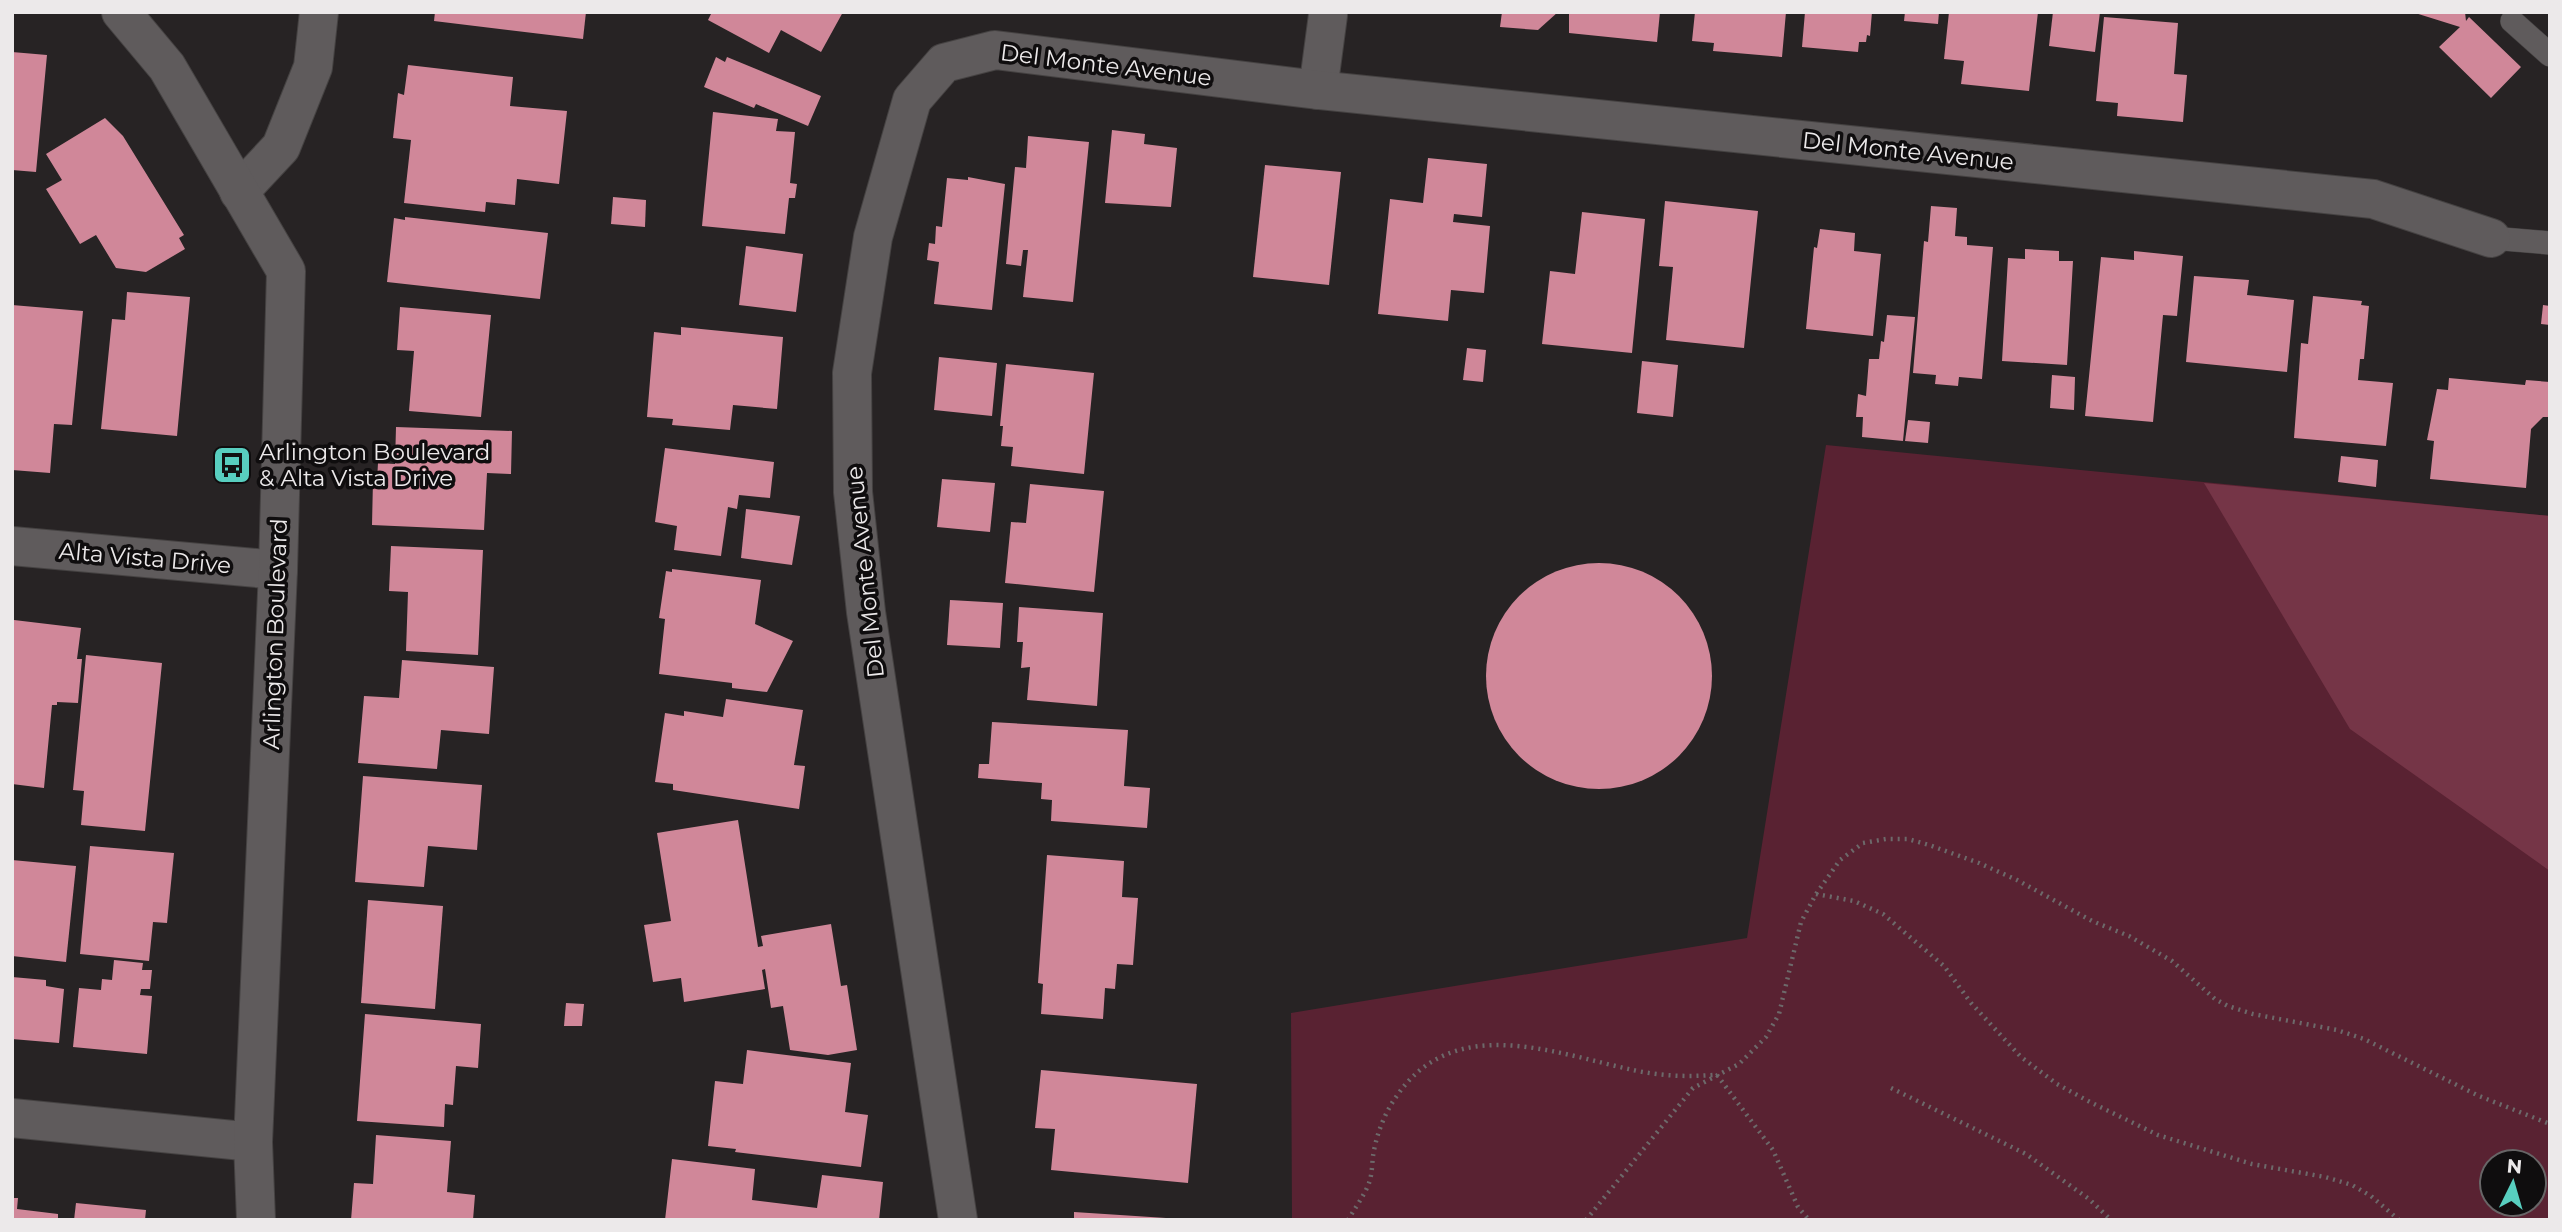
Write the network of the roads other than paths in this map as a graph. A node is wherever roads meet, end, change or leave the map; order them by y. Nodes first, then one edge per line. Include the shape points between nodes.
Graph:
1 (121, 12) edge
2 (319, 12) edge
3 (1329, 13) edge
4 (2512, 21) dead end
5 (2550, 55) edge
6 (1318, 90) junction
7 (239, 192) junction
8 (2491, 238) joint
9 (2550, 243) edge
10 (12, 546) edge
11 (278, 570) junction
12 (12, 1118) edge
13 (253, 1142) junction
14 (256, 1220) edge
15 (958, 1220) edge

1 - 7 street, Arlington Boulevard via 167,67
2 - 7 street via 313,67 281,147
3 - 6 street
4 - 5 lane
6 - 8 street, Del Monte Avenue via 2373,199
6 - 15 street, Del Monte Avenue via 995,50 944,62 912,100 873,237 852,373 852,492
7 - 11 street, Arlington Boulevard via 286,271
8 - 9 lane
10 - 11 street, Alta Vista Drive
11 - 13 street, Arlington Boulevard
12 - 13 street
13 - 14 street, Arlington Boulevard

